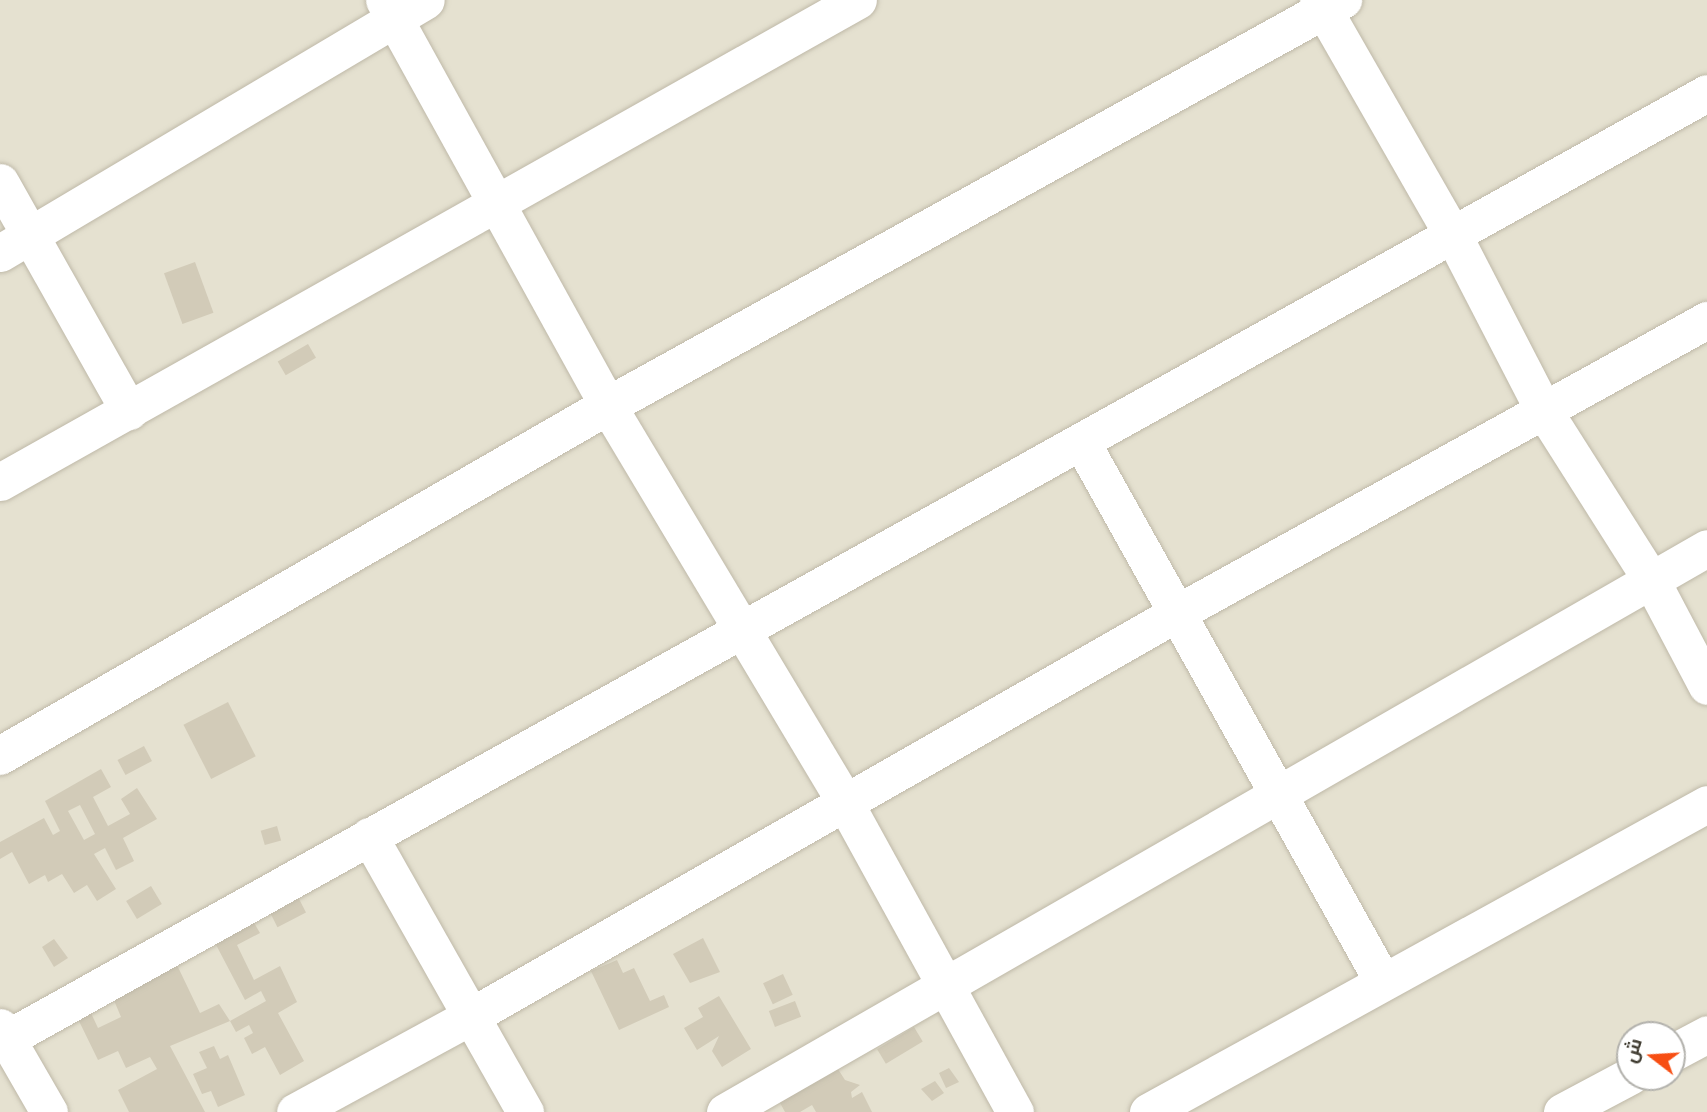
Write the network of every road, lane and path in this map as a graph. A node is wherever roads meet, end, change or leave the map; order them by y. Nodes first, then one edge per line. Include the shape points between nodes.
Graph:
1 (426, 0) edge
2 (846, 3) edge
3 (1329, 3) edge
4 (389, 9) edge
5 (1707, 93) edge
6 (0, 182) edge
7 (495, 205) junction
8 (1454, 237) junction
9 (15, 245) edge
10 (1707, 320) edge
11 (608, 406) junction
12 (129, 411) junction
13 (1544, 411) junction
14 (1082, 443) junction
15 (0, 482) edge
16 (1707, 548) edge
17 (1650, 578) junction
18 (1177, 613) junction
19 (743, 628) junction
20 (1707, 686) edge
21 (0, 756) edge
22 (1278, 793) junction
23 (844, 801) junction
24 (1707, 804) edge
25 (369, 836) junction
26 (1383, 982) junction
27 (946, 985) junction
28 (473, 1016) junction
29 (3, 1033) edge
30 (1707, 1034) edge
31 (1686, 1045) edge
32 (1616, 1083) edge
33 (48, 1112) edge
34 (295, 1112) edge
35 (525, 1112) edge
36 (725, 1112) edge
37 (1016, 1112) edge
38 (1148, 1112) edge
39 (1562, 1112) edge

1 - 4 street
2 - 7 street
3 - 8 street
3 - 11 street
4 - 7 street
4 - 9 street
5 - 8 street
6 - 9 street
7 - 11 street
7 - 12 street
8 - 13 street
8 - 14 street
9 - 12 street
10 - 13 street
11 - 19 street
11 - 21 street
12 - 15 street
13 - 17 street
13 - 18 street
14 - 18 street
14 - 19 street
16 - 17 street
17 - 20 street
17 - 22 street
18 - 22 street
18 - 23 street
19 - 23 street
19 - 25 street
22 - 26 street
22 - 27 street
23 - 27 street
23 - 28 street
24 - 26 street
25 - 28 street
25 - 29 street
26 - 38 street
27 - 36 street
27 - 37 street
28 - 34 street
28 - 35 street
29 - 33 street
30 - 31 street
32 - 39 street

